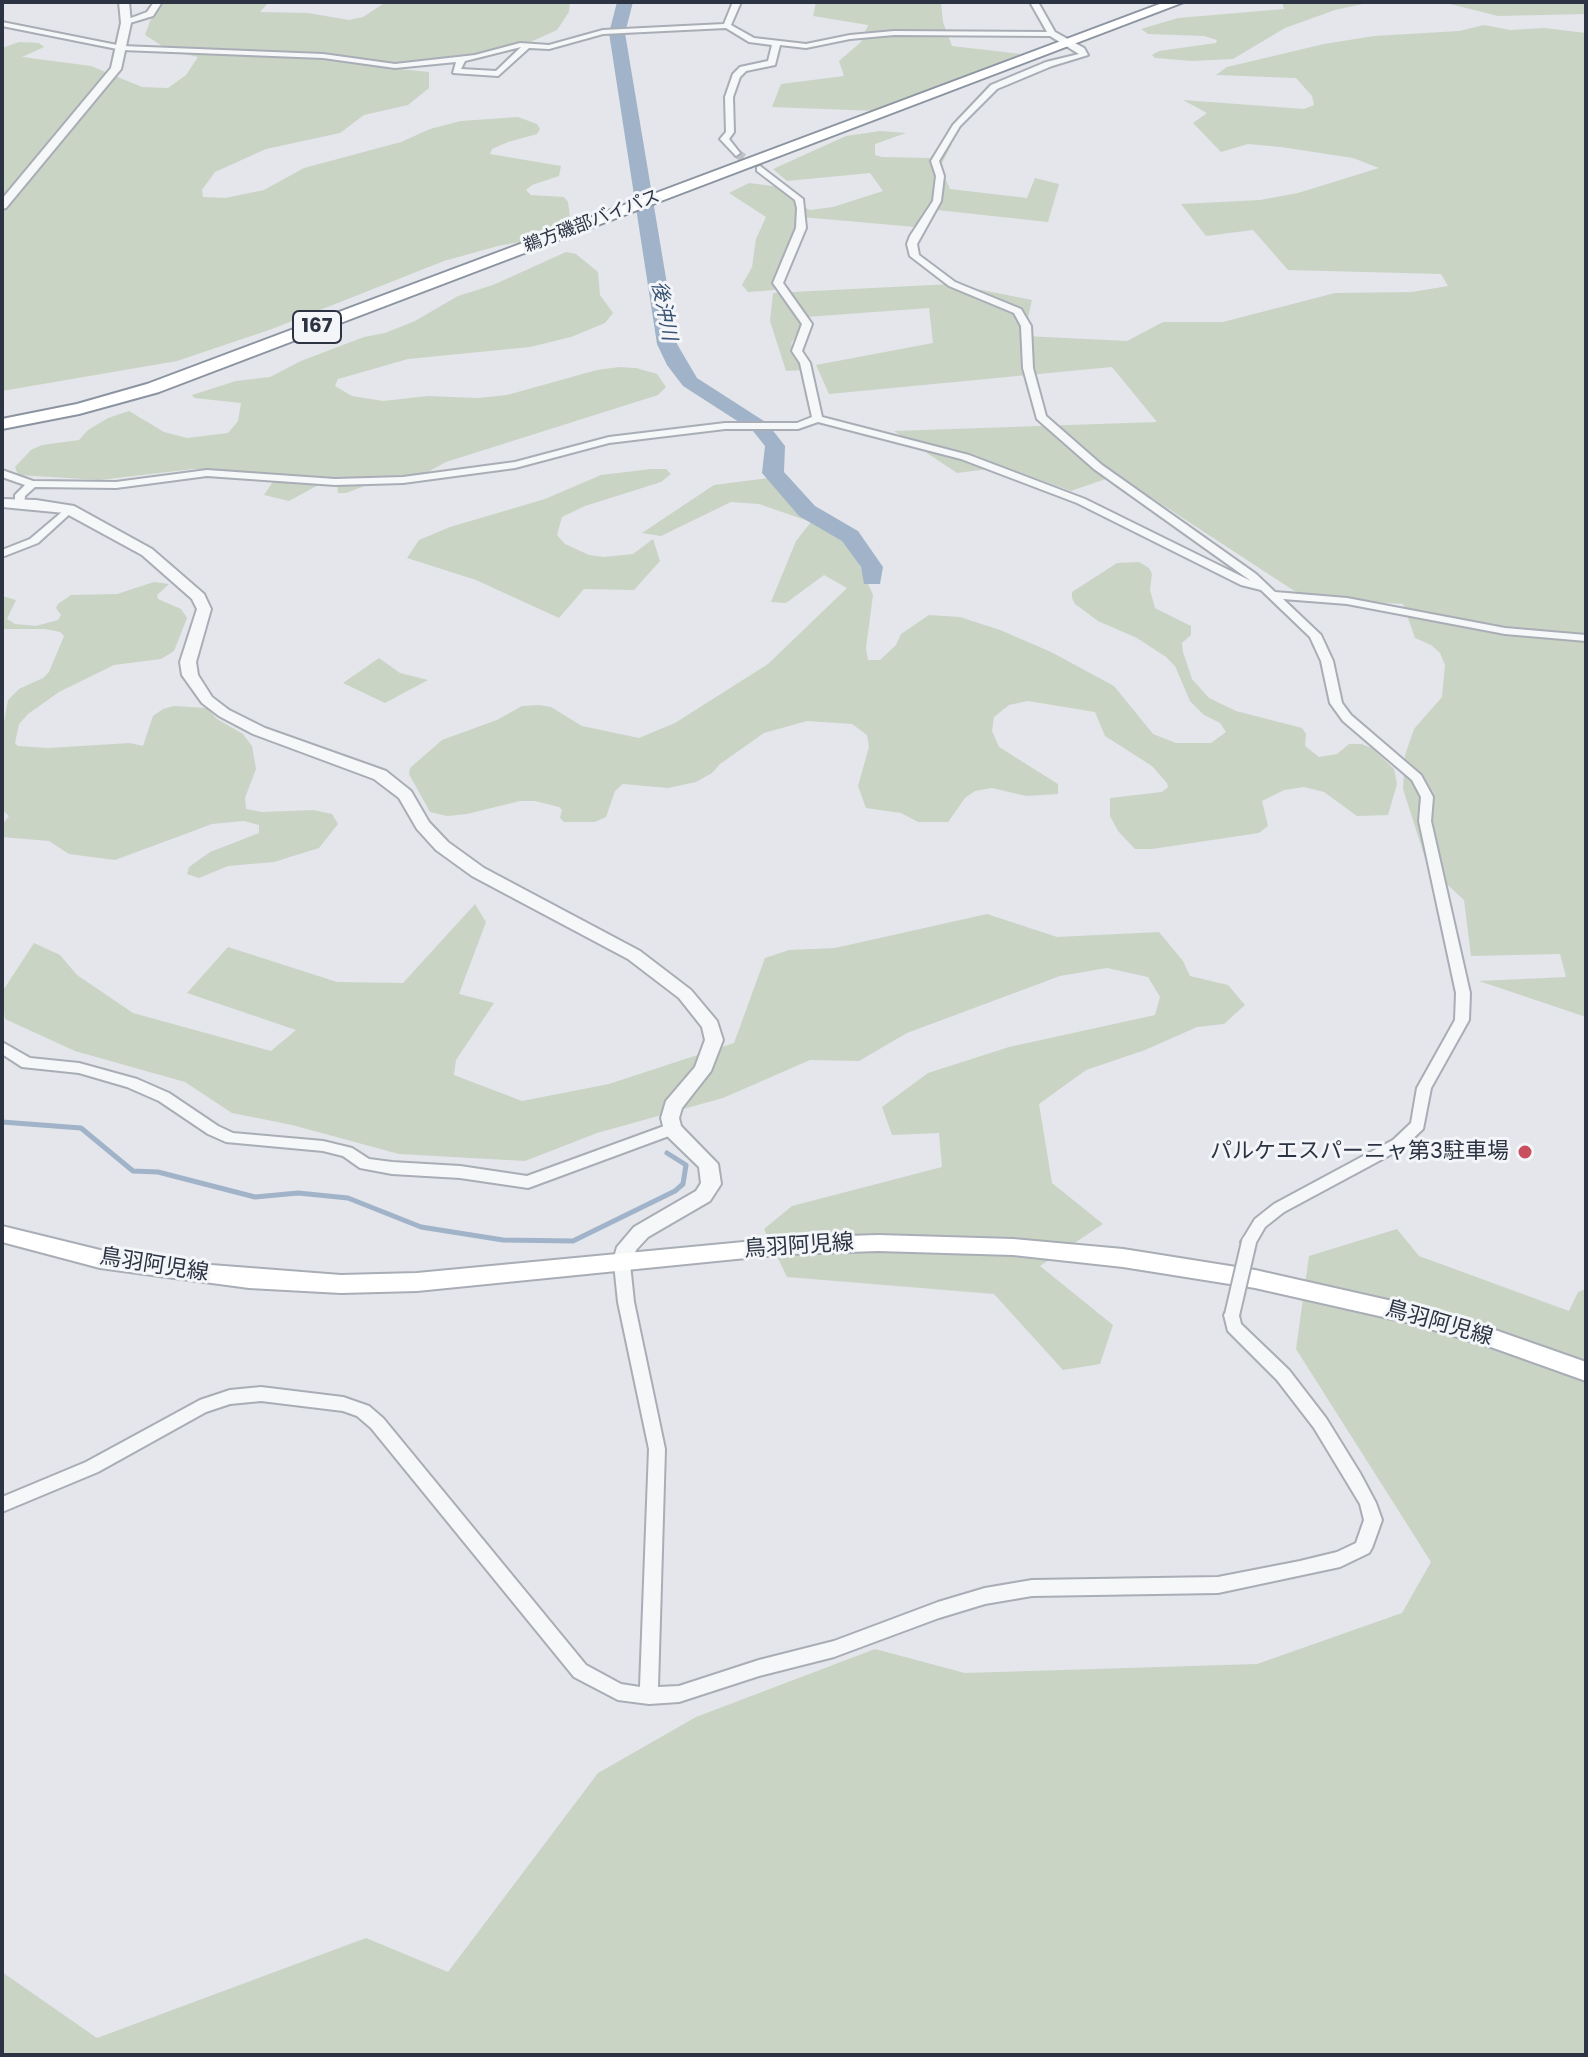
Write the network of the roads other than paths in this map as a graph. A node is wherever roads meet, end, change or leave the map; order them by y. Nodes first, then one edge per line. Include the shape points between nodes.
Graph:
1 (124, 2) edge
2 (158, 2) edge
3 (737, 2) edge
4 (1034, 2) edge
5 (1177, 2) edge
6 (126, 23) junction
7 (2, 24) edge
8 (727, 26) junction
9 (1052, 34) junction
10 (776, 44) junction
11 (1068, 44) junction
12 (528, 45) junction
13 (122, 48) junction
14 (462, 58) junction
15 (736, 153) dead end
16 (760, 169) tunnel mouth
17 (2, 206) edge
18 (817, 419) junction
19 (2, 424) edge
20 (2, 473) edge
21 (32, 484) junction
22 (11, 503) edge
23 (69, 509) junction
24 (2, 554) edge
25 (1269, 591) junction
26 (1586, 638) edge
27 (2, 1047) edge
28 (672, 1129) junction
29 (2, 1234) edge
30 (622, 1264) junction
31 (1586, 1372) edge
32 (2, 1505) edge
33 (649, 1696) junction

1 - 6 street
2 - 6 street via 150,14
3 - 8 street
4 - 9 street
5 - 11 highway, 鵜方磯部バイパス / 167
6 - 13 street
7 - 13 street
8 - 10 street via 744,37
8 - 12 street via 603,32 555,46
9 - 10 street via 894,33 806,46
9 - 11 street
10 - 15 street via 772,63 743,69 736,76 729,97 730,132 724,139
11 - 19 highway, 鵜方磯部バイパス / 167 via 153,388
11 - 25 street via 1084,55 994,87 957,125 935,161 940,176 937,201 915,236 915,256 952,284 1018,311 1026,326 1028,368 1041,417 1098,467
12 - 14 street
12 - 14 street via 498,74 456,71
13 - 14 street via 323,56 395,66
13 - 17 street via 116,69 98,94
16 - 18 street via 799,199 801,228 778,283 807,324 797,351 805,363
18 - 21 street via 798,426 725,426 609,440 515,465 403,480 335,482 207,473 116,485
18 - 25 street via 965,457 1081,501
20 - 21 street
21 - 22 street
22 - 23 street
23 - 24 street via 34,541
23 - 28 street via 147,552 199,597 202,621 188,662 190,675 207,700 259,731 380,775 405,795 442,846 478,872 596,932 685,994 711,1025 714,1040 702,1071 673,1106
25 - 26 street via 1505,631
25 - 33 street, bridge via 1315,635 1336,703 1347,718 1417,778 1427,797 1429,845 1463,993 1462,1020 1424,1088 1418,1125 1398,1144 1260,1223 1249,1242 1232,1315 1234,1327 1283,1375 1320,1423 1354,1478 1373,1520 1363,1548 1340,1559 1218,1585 1032,1588 985,1596 834,1649 679,1694
27 - 28 street via 27,1063 79,1068 132,1083 231,1138 323,1146 365,1164 392,1168 528,1182
28 - 30 street via 708,1164 711,1184 703,1196 641,1232 627,1247
29 - 30 main road, 鳥羽阿児線 via 172,1271 341,1284
30 - 31 main road, 鳥羽阿児線 via 786,1246 878,1243 1013,1247 1123,1258 1255,1279 1410,1314
30 - 33 street via 657,1449
32 - 33 street via 92,1467 200,1407 230,1397 261,1394 343,1404 377,1423 580,1671 618,1692

